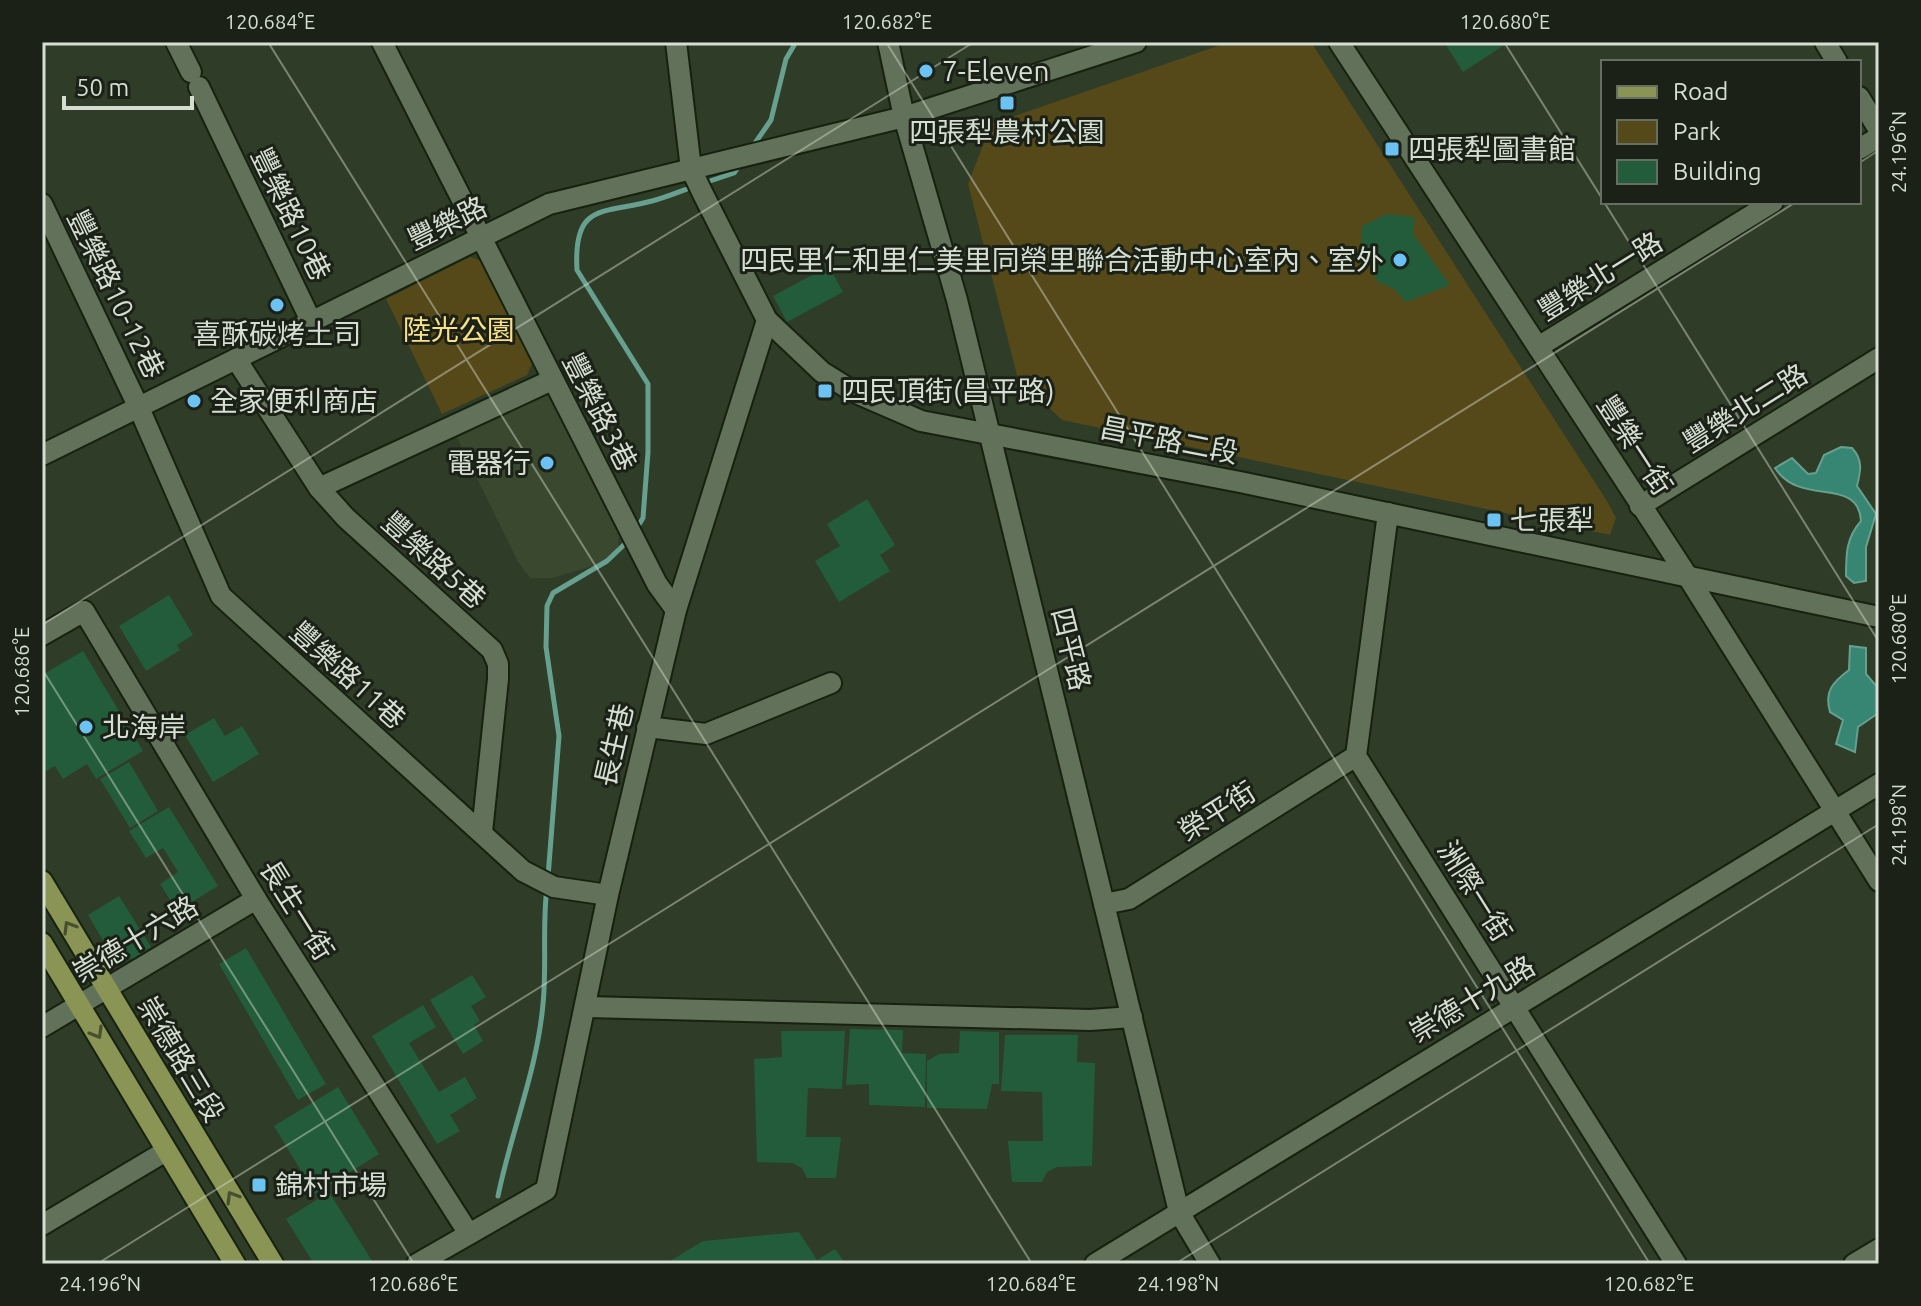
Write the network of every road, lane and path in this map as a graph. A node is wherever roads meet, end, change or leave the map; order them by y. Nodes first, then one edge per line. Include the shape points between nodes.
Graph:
1 (176, 42) edge
2 (382, 42) edge
3 (676, 42) edge
4 (888, 42) edge
5 (1136, 42) edge
6 (1339, 42) edge
7 (1825, 42) edge
8 (1081, 50) edge
9 (1836, 60) edge
10 (1861, 100) edge
11 (904, 117) junction
12 (1879, 130) edge
13 (1879, 137) edge
14 (1861, 148) edge
15 (691, 169) junction
16 (42, 204) edge
17 (1770, 204) edge
18 (49, 236) edge
19 (480, 237) junction
20 (767, 320) junction
21 (311, 321) junction
22 (1538, 347) junction
23 (1879, 358) edge
24 (236, 359) junction
25 (552, 380) junction
26 (139, 408) junction
27 (988, 431) junction
28 (42, 455) edge
29 (319, 488) junction
30 (1640, 506) junction
31 (1388, 513) junction
32 (1688, 577) junction
33 (676, 610) junction
34 (1879, 617) edge
35 (42, 635) edge
36 (831, 683) dead end
37 (647, 727) junction
38 (1356, 756) junction
39 (1879, 784) edge
40 (1835, 811) junction
41 (482, 832) junction
42 (42, 881) edge
43 (1879, 881) edge
44 (608, 895) junction
45 (256, 899) junction
46 (1104, 904) junction
47 (42, 943) edge
48 (106, 989) junction
49 (79, 1005) junction
50 (1514, 1005) junction
51 (587, 1007) junction
52 (1132, 1017) junction
53 (42, 1027) edge
54 (166, 1151) junction
55 (1179, 1212) junction
56 (42, 1225) edge
57 (469, 1234) junction
58 (1879, 1249) edge
59 (235, 1264) edge
60 (273, 1264) edge
61 (417, 1264) edge
62 (1095, 1264) edge
63 (1210, 1264) edge
64 (1676, 1264) edge
65 (1854, 1264) edge

1 - 21 street, 豐樂路10巷
2 - 19 street, 豐樂路3巷
3 - 15 street, 昌平路二段
4 - 11 street, 四平路
5 - 8 street, 豐樂路
6 - 22 street, 豐樂一街
7 - 9 street
8 - 11 street, 豐樂路
10 - 12 street
11 - 15 street, 豐樂路
11 - 27 street, 四平路
13 - 14 street
15 - 19 street, 豐樂路 via 549,204
15 - 20 street, 昌平路二段
16 - 18 street, 豐樂路10-12巷
17 - 22 street, 豐樂北一路
18 - 26 street, 豐樂路10-12巷
19 - 21 street, 豐樂路
19 - 25 street, 豐樂路3巷
20 - 27 street, 昌平路二段 via 822,372 854,392 921,421
20 - 33 street, 長生巷
21 - 24 street, 豐樂路
22 - 30 street, 豐樂一街
23 - 30 street, 豐樂北二路
24 - 26 street, 豐樂路
24 - 29 street, 豐樂路5巷
25 - 29 street
25 - 33 street, 豐樂路3巷 via 657,584
26 - 28 street, 豐樂路
26 - 41 street, 豐樂路11巷 via 221,596
27 - 31 street, 昌平路二段
27 - 46 street, 四平路
29 - 41 street, 豐樂路5巷 via 492,650 498,679
30 - 32 street, 豐樂一街
31 - 32 street, 昌平路二段
31 - 38 street
32 - 34 street, 昌平路二段
32 - 40 street, 豐樂一街
33 - 37 street, 長生巷
35 - 45 street, 長生一街 via 84,611
36 - 37 street via 706,734
37 - 44 street, 長生巷
38 - 46 street, 榮平街 via 1129,899
38 - 50 street, 洲際一街
39 - 40 street, 崇德十九路
40 - 43 street, 豐樂一街
40 - 50 street, 崇德十九路
41 - 44 street, 豐樂路11巷 via 533,877 554,887
48 -> 42 main road, 崇德路三段
44 - 51 street, 長生巷
45 - 48 street, 崇德十六路
45 - 57 street, 長生一街
46 - 52 street, 四平路
47 - 49 main road
48 - 49 street, 崇德十六路
60 -> 48 main road, 崇德路三段
49 - 53 street, 崇德十六路
49 -> 54 main road
50 - 55 street, 崇德十九路
50 - 64 street, 洲際一街
51 - 52 street via 1075,1020
51 - 57 street, 長生巷 via 546,1190
52 - 55 street, 四平路
54 - 56 street
54 - 59 main road
55 - 62 street, 崇德十九路
55 - 63 street, 四平路
57 - 61 street
58 - 65 street

